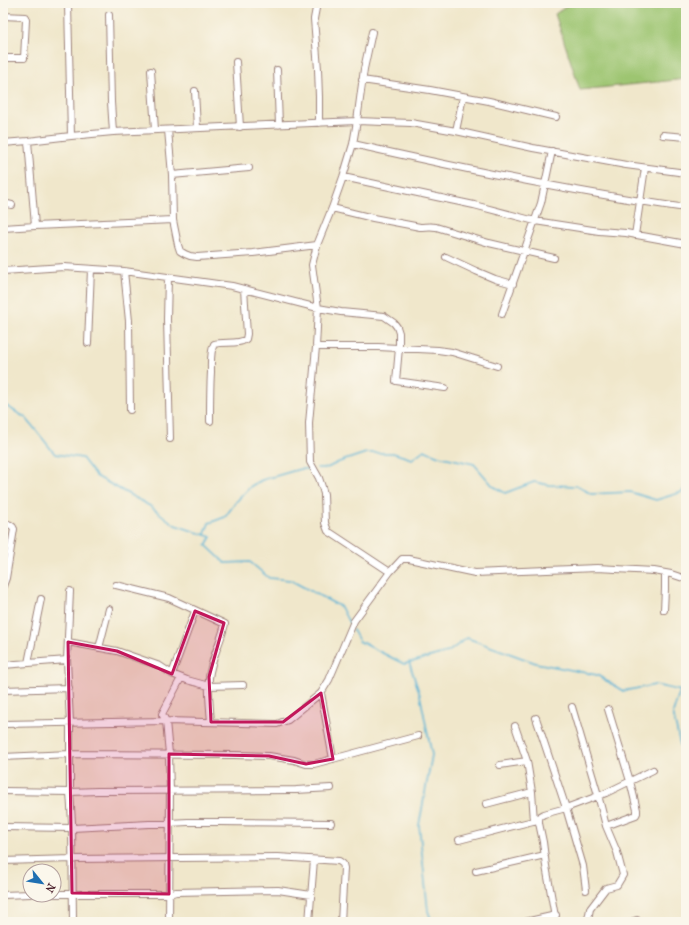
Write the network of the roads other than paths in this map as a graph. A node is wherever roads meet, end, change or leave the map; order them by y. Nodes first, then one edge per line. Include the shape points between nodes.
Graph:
1 (317, 3) edge
2 (68, 4) edge
3 (109, 15) dead end
4 (3, 16) edge
5 (372, 32) dead end
6 (3, 58) edge
7 (236, 62) dead end
8 (277, 70) dead end
9 (151, 71) dead end
10 (362, 80) junction
11 (195, 91) dead end
12 (463, 96) junction
13 (556, 117) dead end
14 (357, 121) junction
15 (319, 123) junction
16 (279, 125) junction
17 (240, 127) junction
18 (197, 128) junction
19 (155, 130) junction
20 (168, 130) junction
21 (456, 131) junction
22 (113, 132) junction
23 (663, 135) dead end
24 (71, 136) junction
25 (686, 137) edge
26 (28, 141) junction
27 (3, 143) edge
28 (353, 144) junction
29 (552, 151) junction
30 (249, 168) dead end
31 (645, 168) junction
32 (686, 173) edge
33 (172, 175) junction
34 (343, 177) junction
35 (545, 184) junction
36 (640, 201) junction
37 (3, 203) edge
38 (12, 205) dead end
39 (332, 208) junction
40 (686, 208) edge
41 (173, 220) junction
42 (535, 221) junction
43 (35, 226) junction
44 (3, 228) edge
45 (635, 235) junction
46 (686, 244) edge
47 (317, 245) junction
48 (524, 251) junction
49 (446, 257) dead end
50 (554, 258) dead end
51 (91, 269) junction
52 (3, 271) edge
53 (124, 271) junction
54 (168, 278) junction
55 (513, 284) junction
56 (244, 289) junction
57 (318, 308) junction
58 (502, 314) dead end
59 (88, 343) dead end
60 (316, 347) junction
61 (399, 348) junction
62 (498, 366) dead end
63 (445, 388) dead end
64 (130, 410) dead end
65 (210, 421) dead end
66 (170, 438) dead end
67 (3, 523) edge
68 (3, 552) edge
69 (10, 553) junction
70 (390, 572) junction
71 (665, 573) junction
72 (686, 579) edge
73 (116, 585) dead end
74 (3, 586) edge
75 (70, 591) dead end
76 (42, 599) dead end
77 (109, 609) dead end
78 (664, 610) dead end
79 (197, 611) junction
80 (68, 642) junction
81 (99, 648) junction
82 (67, 660) junction
83 (28, 663) junction
84 (3, 665) edge
85 (172, 674) junction
86 (181, 678) junction
87 (243, 685) dead end
88 (209, 686) junction
89 (69, 688) junction
90 (3, 690) edge
91 (321, 694) junction
92 (572, 707) dead end
93 (608, 709) dead end
94 (536, 718) dead end
95 (166, 721) junction
96 (70, 722) junction
97 (211, 722) junction
98 (3, 724) edge
99 (515, 726) dead end
100 (418, 736) dead end
101 (70, 754) junction
102 (169, 754) junction
103 (3, 757) edge
104 (332, 759) junction
105 (527, 761) junction
106 (500, 765) dead end
107 (653, 770) dead end
108 (630, 781) junction
109 (331, 788) dead end
110 (170, 791) junction
111 (3, 792) edge
112 (70, 792) junction
113 (532, 792) junction
114 (598, 795) junction
115 (486, 804) dead end
116 (566, 808) junction
117 (536, 820) junction
118 (169, 824) junction
119 (331, 824) dead end
120 (606, 826) junction
121 (3, 827) edge
122 (72, 828) junction
123 (459, 840) dead end
124 (545, 855) junction
125 (169, 858) junction
126 (72, 859) junction
127 (314, 860) junction
128 (3, 861) edge
129 (476, 871) dead end
130 (586, 890) dead end
131 (72, 893) junction
132 (22, 894) edge
133 (62, 894) edge
134 (169, 894) junction
135 (3, 895) edge
136 (311, 895) junction
137 (556, 915) junction
138 (73, 922) edge
139 (169, 922) edge
140 (309, 922) edge
141 (341, 922) edge
142 (525, 922) edge
143 (556, 922) edge
144 (588, 922) edge

1 - 15 street via 314,19
2 - 24 street
3 - 22 street
4 - 6 street via 25,17 26,20 24,58
5 - 10 street
7 - 17 street
8 - 16 street
9 - 19 street
10 - 12 street
10 - 14 street
11 - 18 street
12 - 13 street
12 - 21 street
14 - 15 street
14 - 21 street via 411,122
14 - 28 street
15 - 16 street
16 - 17 street
17 - 18 street
18 - 20 street
19 - 20 street
19 - 22 street
20 - 33 street
21 - 29 street
22 - 24 street
23 - 25 street
24 - 26 street
26 - 27 street
26 - 43 street
28 - 34 street
28 - 35 street
29 - 31 street
29 - 35 street
30 - 33 street
31 - 32 street
31 - 36 street
33 - 41 street
34 - 39 street
34 - 42 street
35 - 36 street
35 - 42 street
36 - 40 street
36 - 45 street
37 - 38 street
39 - 47 street
39 - 48 street via 420,227 432,226
41 - 43 street
41 - 47 street via 180,251 190,256
42 - 45 street
42 - 48 street
43 - 44 street
45 - 46 street
47 - 57 street via 312,265
48 - 50 street
48 - 55 street
49 - 55 street via 495,279
51 - 52 street via 64,267
51 - 53 street
51 - 59 street
53 - 54 street
53 - 64 street via 129,321
54 - 56 street
54 - 66 street
55 - 58 street
56 - 57 street
56 - 65 street via 246,339 241,342 220,342 213,347
57 - 60 street
57 - 61 street via 384,316 397,327
60 - 61 street
60 - 70 street via 309,423 310,462 324,494 326,527 328,531
61 - 62 street via 452,352
61 - 63 street via 396,381
67 - 69 street via 10,525 14,530
68 - 69 street
69 - 74 street
70 - 71 street via 399,560 405,558 475,573 597,568
70 - 91 street via 354,621
71 - 72 street
71 - 78 street
73 - 79 street via 169,598
75 - 80 street
76 - 83 street
77 - 81 street
79 - 85 street via 194,612
79 - 88 street via 225,624 209,677
80 - 81 street
80 - 82 street
81 - 85 street via 132,656 160,666
82 - 83 street
82 - 89 street
83 - 84 street
85 - 86 street
86 - 88 street
86 - 95 street via 162,714
87 - 88 street
88 - 97 street
89 - 90 street
89 - 96 street
91 - 97 street via 300,712 277,724
91 - 104 street
92 - 114 street
93 - 108 street
94 - 116 street
95 - 96 street
95 - 97 street
95 - 102 street
96 - 98 street
96 - 101 street
99 - 105 street
100 - 104 street
101 - 102 street
101 - 103 street
101 - 112 street
102 - 104 street via 269,756 306,764
102 - 110 street
105 - 106 street
105 - 113 street
107 - 108 street
108 - 114 street
108 - 120 street via 638,810 636,815
109 - 110 street
110 - 112 street
110 - 118 street
111 - 112 street
112 - 122 street
113 - 115 street
113 - 117 street
114 - 116 street
114 - 120 street
116 - 117 street via 544,814
116 - 130 street via 583,866
117 - 123 street
117 - 124 street
118 - 119 street
118 - 122 street
118 - 125 street
120 - 144 street via 623,875 617,885 606,888 590,909
121 - 122 street
122 - 126 street
124 - 129 street
124 - 137 street
125 - 126 street
125 - 127 street via 278,857
125 - 134 street
126 - 128 street
126 - 131 street
127 - 136 street
127 - 141 street via 339,861 343,864
131 - 133 street
131 - 134 street
131 - 138 street
132 - 135 street
134 - 136 street via 278,890
134 - 139 street
136 - 140 street
137 - 142 street
137 - 143 street

